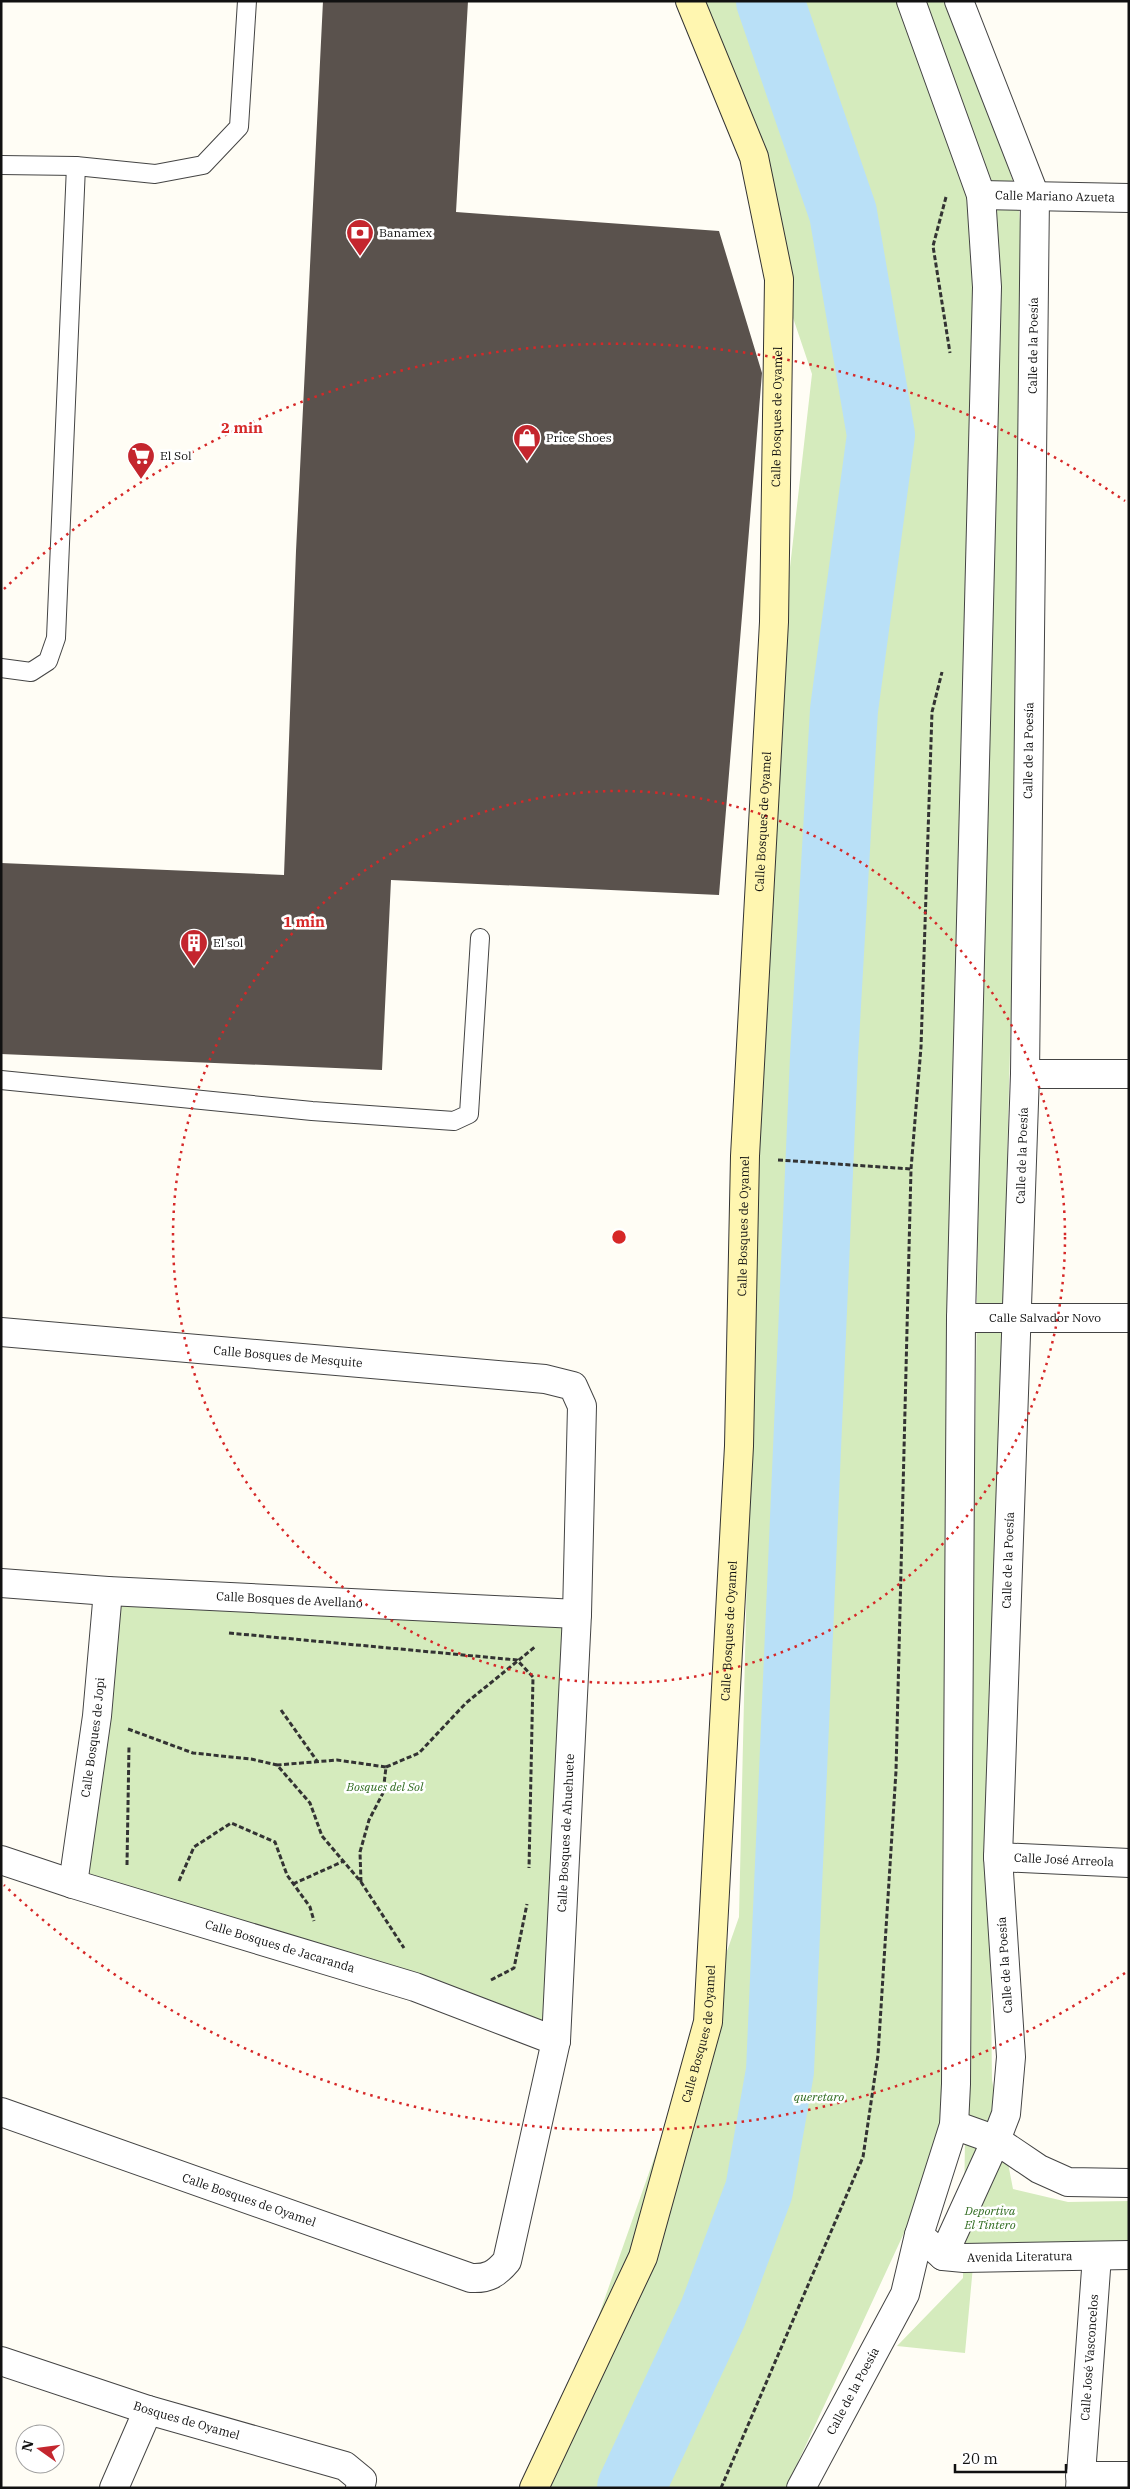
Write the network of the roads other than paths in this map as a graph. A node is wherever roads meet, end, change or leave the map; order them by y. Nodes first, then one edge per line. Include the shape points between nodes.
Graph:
1 (246, 1) edge
2 (690, 1) edge
3 (911, 1) edge
4 (959, 1) edge
5 (1, 164) edge
6 (76, 166) junction
7 (981, 196) junction
8 (1035, 196) junction
9 (1129, 198) edge
10 (1, 668) edge
11 (480, 938) dead end
12 (1025, 1074) junction
13 (1129, 1074) edge
14 (1, 1080) edge
15 (961, 1318) junction
16 (1015, 1318) junction
17 (1129, 1318) edge
18 (1, 1332) edge
19 (573, 1386) joint
20 (1, 1583) edge
21 (108, 1591) junction
22 (577, 1614) junction
23 (998, 1857) junction
24 (1, 1860) edge
25 (1129, 1863) edge
26 (73, 1884) junction
27 (556, 2041) junction
28 (1, 2112) edge
29 (954, 2125) junction
30 (996, 2140) junction
31 (1129, 2183) edge
32 (919, 2235) junction
33 (1129, 2255) edge
34 (943, 2256) junction
35 (1097, 2256) junction
36 (498, 2272) joint
37 (905, 2294) junction
38 (1, 2361) edge
39 (148, 2410) junction
40 (1129, 2476) edge
41 (1080, 2482) edge
42 (114, 2488) edge
43 (360, 2488) edge
44 (534, 2488) edge
45 (801, 2488) edge

1 - 6 lane via 239,127 203,165 155,174
2 - 44 main road, Calle Bosques de Oyamel via 754,157 779,280 774,622 746,1156 739,1446 708,2022 643,2257
3 - 7 street, Calle de la Poesía
4 - 8 street, Calle de la Poesía
5 - 6 lane
6 - 10 lane via 56,638 48,661 31,672
7 - 8 street, Calle Mariano Azueta
7 - 15 street, Calle de la Poesía via 987,287
8 - 9 street, Calle Mariano Azueta
8 - 12 street, Calle de la Poesía
11 - 14 lane via 469,1114 454,1121 312,1112
12 - 13 street
12 - 16 street, Calle de la Poesía
15 - 16 street, Calle Salvador Novo
15 - 29 street, Calle de la Poesía
16 - 17 street, Calle Salvador Novo
16 - 23 street, Calle de la Poesía
18 - 19 street, Calle Bosques de Mesquite via 544,1379
19 - 22 street, Calle Bosques de Ahuehuete via 582,1406
20 - 21 street, Calle Bosques de Avellano
21 - 22 street, Calle Bosques de Avellano
21 - 26 street, Calle Bosques de Jopi via 97,1716
22 - 27 street, Calle Bosques de Ahuehuete
23 - 25 street, Calle José Arreola
23 - 30 street, Calle de la Poesía via 1011,2056 1006,2114
24 - 26 street, Calle Bosques de Jacaranda
26 - 27 street, Calle Bosques de Jacaranda via 415,1987
27 - 36 street, Calle Bosques de Ahuehuete via 512,2246 507,2261
28 - 36 street, Calle Bosques de Oyamel via 471,2278 484,2279
29 - 30 street
29 - 32 street, Calle de la Poesía
30 - 31 street via 1039,2169 1068,2182
30 - 34 street, Calle de la Poesía
32 - 34 street
32 - 37 street, Calle de la Poesía
33 - 35 street, Avenida Literatura
34 - 35 street, Avenida Literatura
34 - 37 street, Calle de la Poesía
35 - 41 street, Calle José Vasconcelos
37 - 45 street, Calle de la Poesía
38 - 39 street, Bosques de Oyamel
39 - 42 street
39 - 43 street, Bosques de Oyamel via 345,2466 362,2480
40 - 41 street

